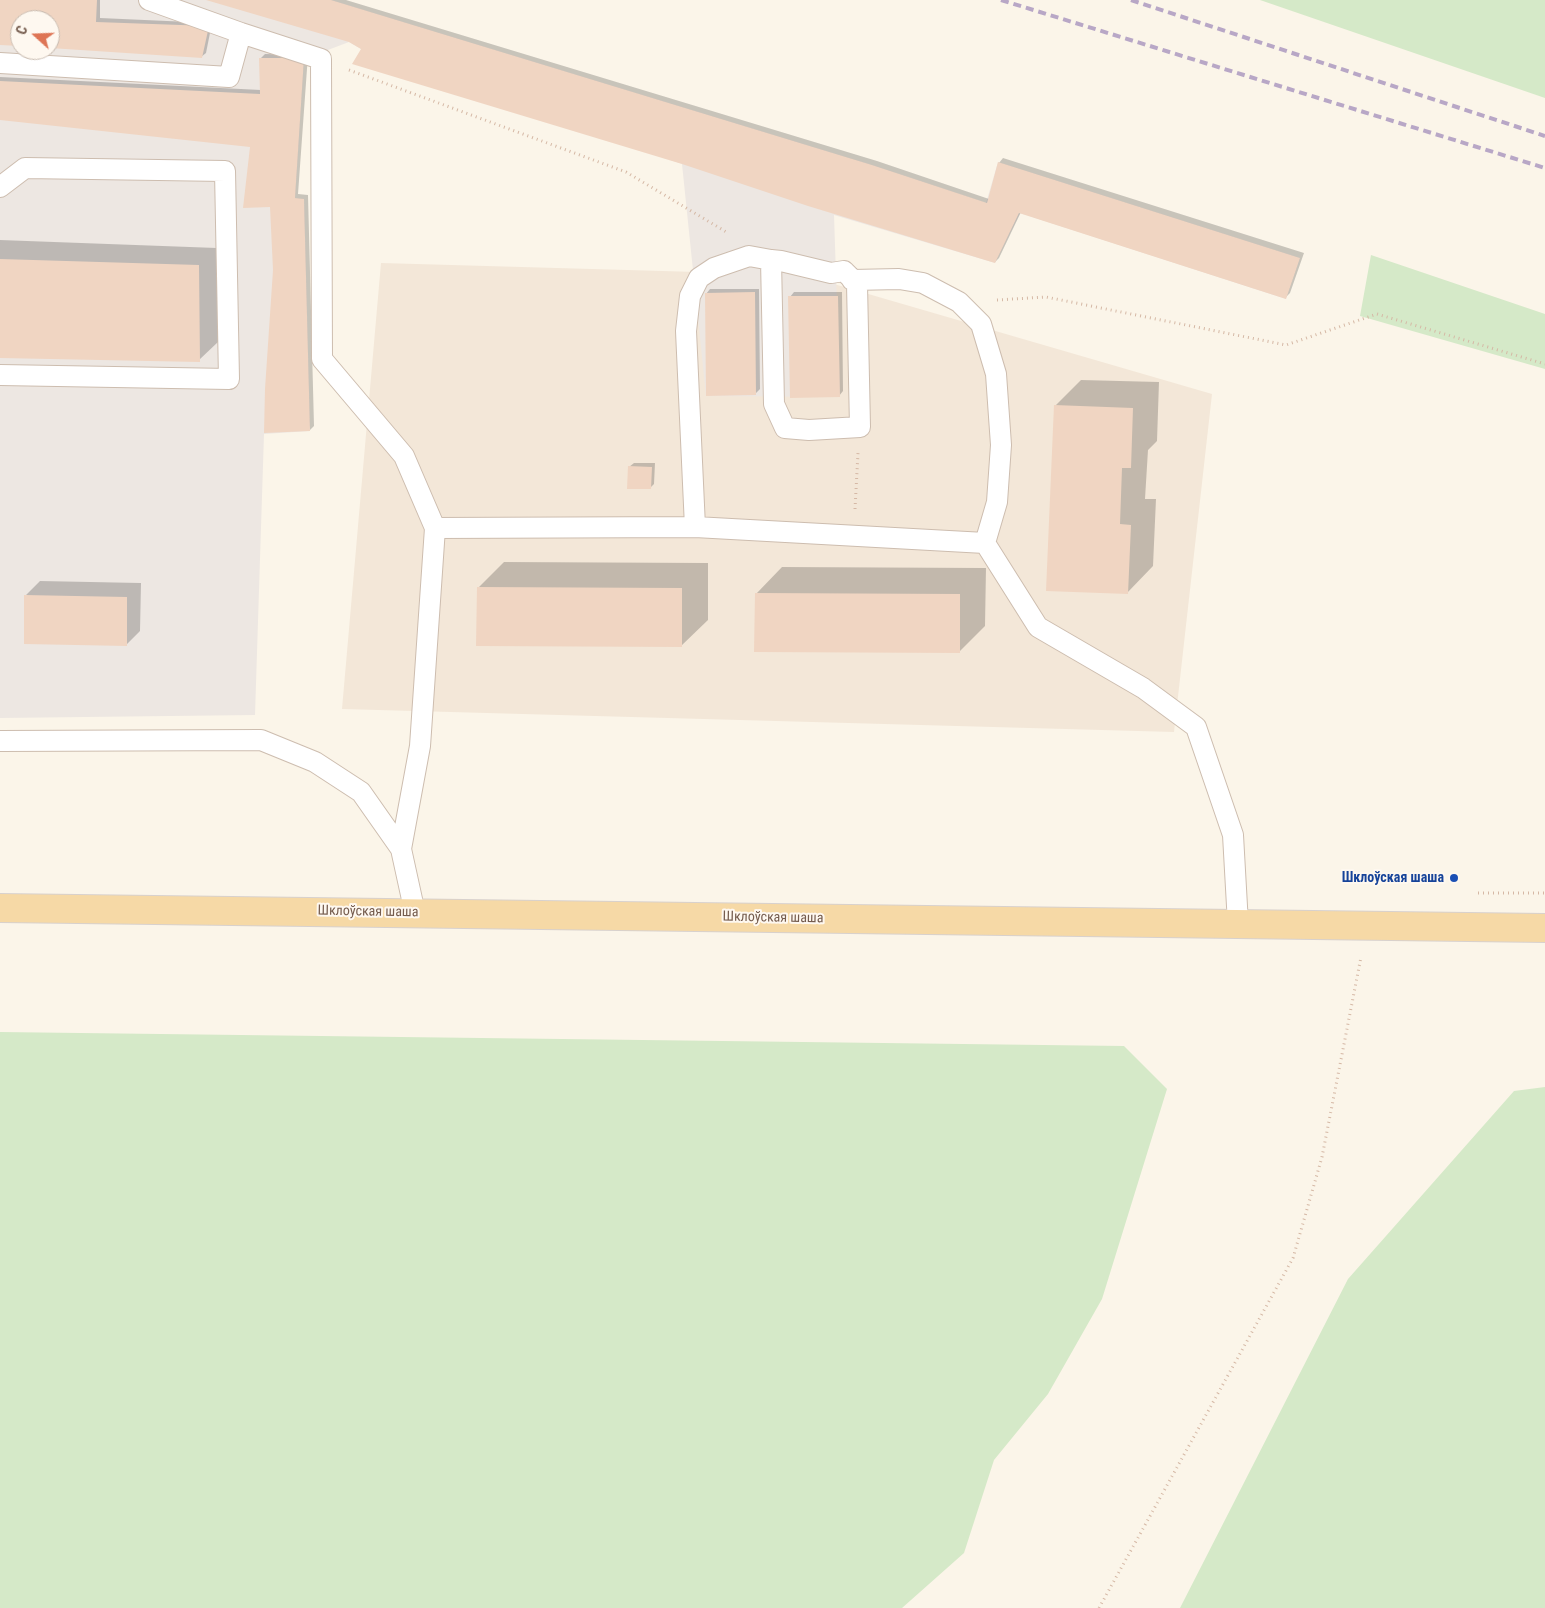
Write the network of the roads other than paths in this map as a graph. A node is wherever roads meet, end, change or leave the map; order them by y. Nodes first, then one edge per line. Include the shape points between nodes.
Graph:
1 (150, 0) edge
2 (241, 33) junction
3 (0, 63) edge
4 (0, 187) edge
5 (771, 260) junction
6 (852, 280) junction
7 (0, 375) edge
8 (695, 527) junction
9 (435, 528) junction
10 (986, 543) junction
11 (0, 741) edge
12 (401, 849) junction
13 (0, 908) edge
14 (415, 913) junction
15 (1238, 924) junction
16 (1545, 928) edge

1 - 2 lane
2 - 3 lane via 228,76
2 - 9 lane via 321,59 322,359 404,456
4 - 7 lane via 26,168 225,171 228,379
5 - 6 lane via 831,273 844,271
5 - 6 lane via 774,404 785,428 860,427 857,284
5 - 8 lane via 749,256 714,268 699,278 690,296 686,331
6 - 10 lane via 899,279 924,283 959,302 980,324 996,374 1001,445 997,502
8 - 9 lane
8 - 10 lane
9 - 12 lane via 420,746
10 - 15 lane via 1038,627 1143,688 1196,727 1234,835
11 - 12 lane via 262,740 315,762 361,792
12 - 14 lane
13 - 14 main road, Шклоўская шаша
14 - 15 main road, Шклоўская шаша
15 - 16 main road, Шклоўская шаша

